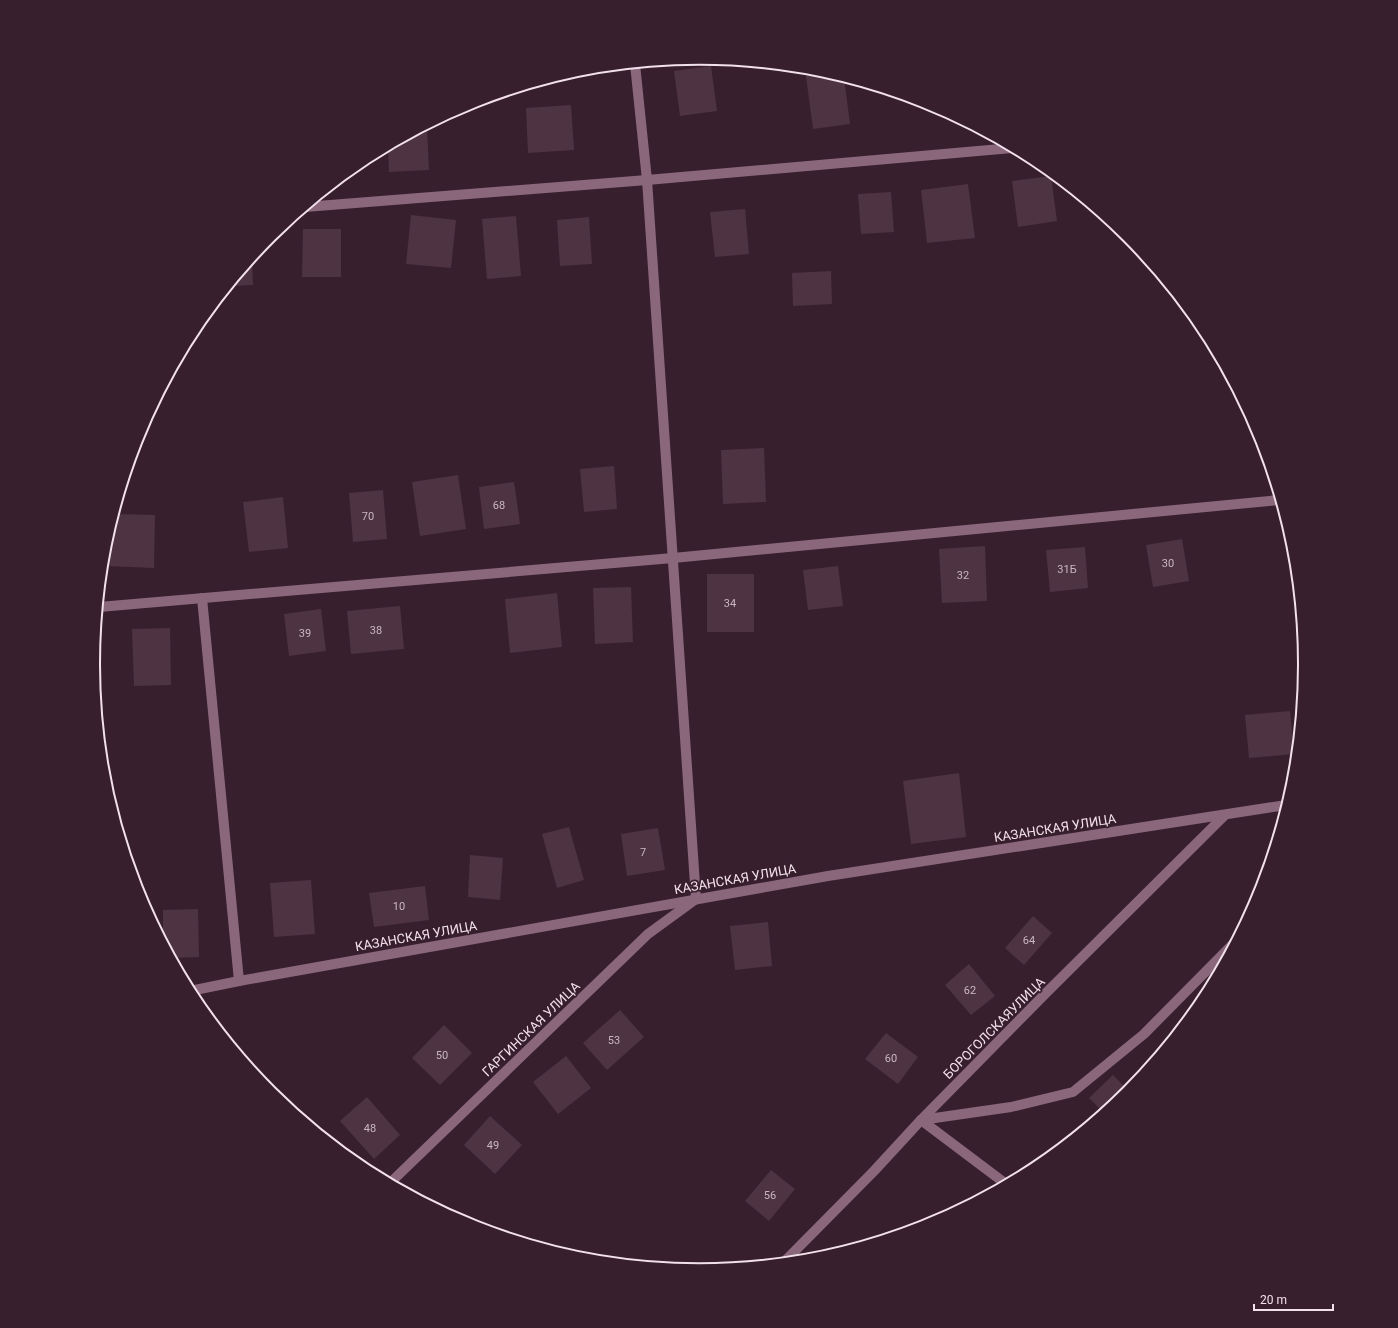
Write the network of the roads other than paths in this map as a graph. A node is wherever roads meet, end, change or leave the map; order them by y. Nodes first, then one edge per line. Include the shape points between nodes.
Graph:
1 (635, 69) edge
2 (1004, 149) edge
3 (647, 180) junction
4 (313, 206) edge
5 (1275, 500) edge
6 (673, 558) junction
7 (202, 598) junction
8 (103, 607) edge
9 (1281, 807) edge
10 (1225, 815) junction
11 (696, 899) junction
12 (1223, 954) edge
13 (239, 981) junction
14 (196, 990) edge
15 (921, 1120) junction
16 (394, 1180) edge
17 (1002, 1181) edge
18 (790, 1256) edge

1 - 3 street
2 - 3 street
3 - 4 street
3 - 6 street
5 - 6 street
6 - 7 street
6 - 11 street
7 - 8 street
7 - 13 street
9 - 10 street, КАЗАНСКАЯ УЛИЦА
10 - 11 street, КАЗАНСКАЯ УЛИЦА via 828,876
10 - 15 street, БОРОГОЛСКАЯУЛИЦА
11 - 13 street, КАЗАНСКАЯ УЛИЦА
11 - 16 street, ГАРГИНСКАЯ УЛИЦА via 648,934
12 - 15 street via 1144,1034 1074,1092 1010,1107
13 - 14 street, КАЗАНСКАЯ УЛИЦА
15 - 17 street
15 - 18 street, БОРОГОЛСКАЯУЛИЦА via 874,1172

